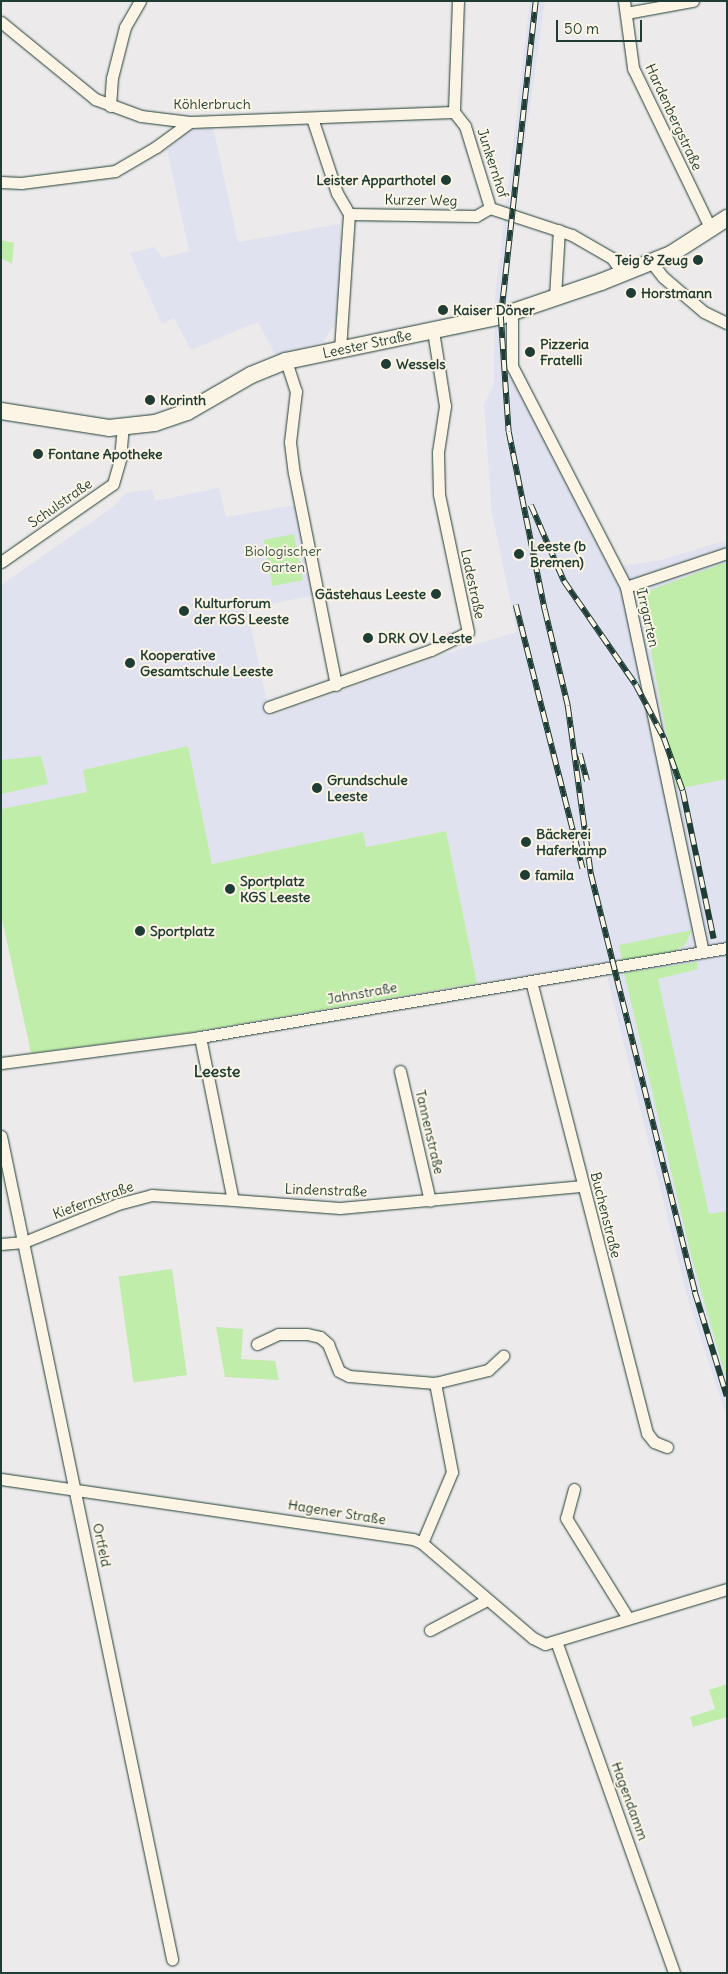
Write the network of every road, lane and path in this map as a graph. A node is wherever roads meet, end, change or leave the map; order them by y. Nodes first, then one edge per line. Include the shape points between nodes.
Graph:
1 (140, 1) edge
2 (458, 1) edge
3 (624, 1) edge
4 (693, 1) edge
5 (626, 13) junction
6 (1, 22) edge
7 (112, 78) junction
8 (95, 99) junction
9 (110, 106) junction
10 (454, 112) junction
11 (312, 118) junction
12 (190, 122) junction
13 (1, 182) edge
14 (490, 208) junction
15 (349, 214) junction
16 (727, 218) edge
17 (711, 229) junction
18 (558, 230) junction
19 (652, 263) junction
20 (623, 274) junction
21 (556, 297) junction
22 (512, 312) junction
23 (727, 323) edge
24 (433, 331) junction
25 (340, 349) junction
26 (286, 361) junction
27 (1, 411) edge
28 (123, 427) junction
29 (727, 553) edge
30 (1, 562) edge
31 (626, 587) junction
32 (336, 684) junction
33 (269, 708) dead end
34 (727, 948) edge
35 (703, 952) junction
36 (531, 981) junction
37 (200, 1037) junction
38 (1, 1063) edge
39 (400, 1071) dead end
40 (1, 1136) edge
41 (583, 1186) junction
42 (234, 1200) junction
43 (430, 1201) junction
44 (24, 1242) junction
45 (1, 1244) edge
46 (257, 1344) dead end
47 (503, 1356) dead end
48 (435, 1383) junction
49 (666, 1447) dead end
50 (1, 1479) edge
51 (574, 1489) dead end
52 (75, 1490) junction
53 (422, 1543) junction
54 (727, 1590) edge
55 (487, 1600) junction
56 (628, 1618) junction
57 (430, 1630) dead end
58 (556, 1641) junction
59 (172, 1960) dead end
60 (674, 1973) edge

1 - 7 street via 126,27
2 - 10 street
3 - 5 street, Hardenbergstraße
4 - 5 street
5 - 17 street, Hardenbergstraße via 633,68
6 - 8 street, Köhlerbruch
7 - 8 street
7 - 9 street
8 - 9 street, Köhlerbruch
9 - 12 street, Köhlerbruch via 141,116
10 - 11 street, Köhlerbruch
10 - 14 street, Junkernhof via 465,126
11 - 12 street, Köhlerbruch
11 - 15 street via 337,193
12 - 13 street via 156,147 115,170
14 - 15 street, Kurzer Weg via 476,216
14 - 18 street, Junkernhof
15 - 25 street
16 - 17 street, Leester Straße
17 - 19 street, Leester Straße
18 - 20 street, Junkernhof via 612,258
18 - 21 street
19 - 20 street, Leester Straße
19 - 23 street via 663,277 704,312
20 - 21 street, Leester Straße
21 - 22 street, Leester Straße
22 - 24 street, Leester Straße
22 - 31 street, Irrgarten via 512,366
24 - 25 street, Leester Straße
24 - 32 street, Ladestraße via 445,406 438,452 439,494 468,632 432,650
25 - 26 street, Leester Straße
26 - 28 street, Leester Straße via 251,375 187,412 155,423
26 - 32 street via 296,391 290,442 294,473
27 - 28 street, Leester Straße via 59,422
28 - 30 street, Schulstraße via 120,459 112,484
29 - 31 street
31 - 35 street, Irrgarten
32 - 33 street, Ladestraße
34 - 35 street, Jahnstraße
35 - 36 street, Jahnstraße
36 - 37 street, Jahnstraße
36 - 41 street, Buchenstraße
37 - 38 street, Jahnstraße
37 - 42 street
39 - 43 street, Tannenstraße
40 - 44 street, Ortfeld
41 - 43 street, Lindenstraße
41 - 49 street, Buchenstraße via 648,1433 654,1442
42 - 43 street, Lindenstraße via 340,1208
42 - 44 street, Kiefernstraße via 152,1195 118,1204
44 - 45 street, Kiefernstraße
44 - 52 street, Ortfeld
46 - 48 street via 278,1334 307,1334 320,1337 328,1344 339,1371 349,1376
47 - 48 street via 488,1370
48 - 53 street via 452,1472
50 - 52 street, Hagener Straße
51 - 56 street via 566,1518
52 - 53 street, Hagener Straße via 314,1523
52 - 59 street, Ortfeld
53 - 55 street
54 - 56 street
55 - 57 street
55 - 58 street via 533,1638 546,1644
56 - 58 street
58 - 60 street, Hagendamm

